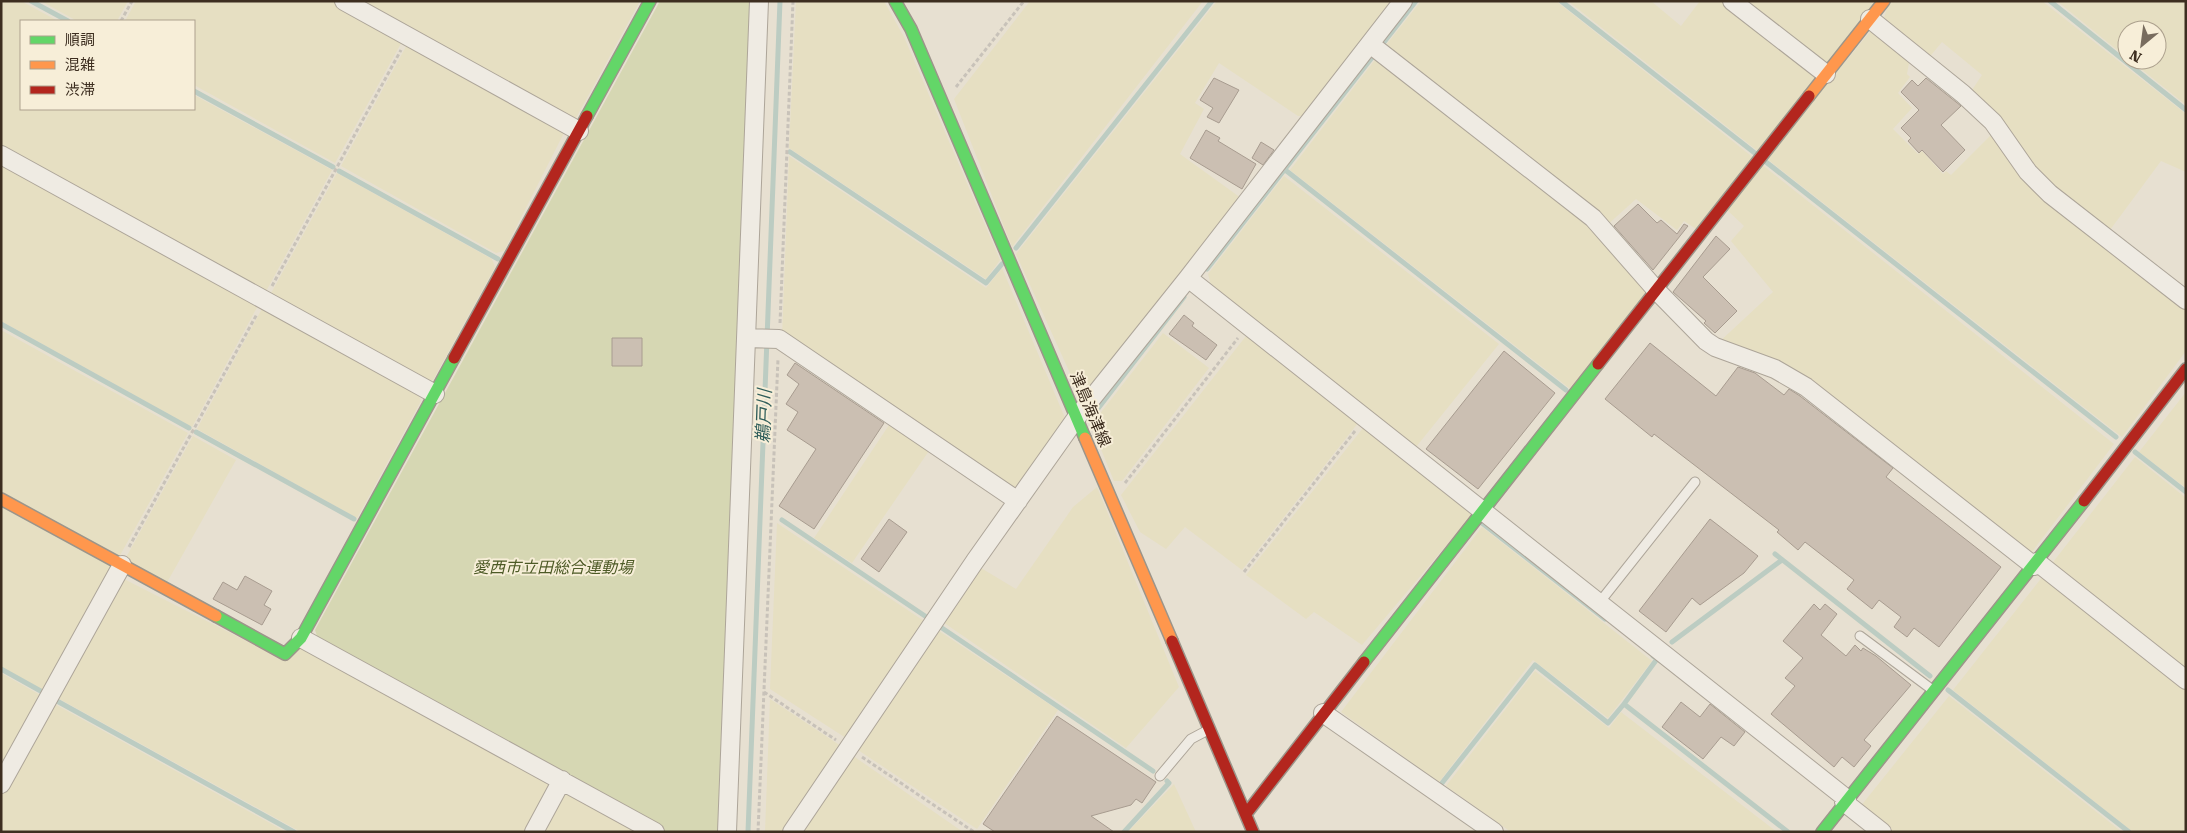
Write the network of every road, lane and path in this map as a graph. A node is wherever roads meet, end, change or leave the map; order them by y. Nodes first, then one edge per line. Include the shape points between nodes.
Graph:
1 (132, 1) edge
2 (344, 1) edge
3 (650, 1) edge
4 (759, 1) edge
5 (793, 1) edge
6 (895, 1) edge
7 (1024, 1) edge
8 (1403, 1) edge
9 (1732, 1) edge
10 (1884, 1) edge
11 (122, 20) edge
12 (1870, 20) junction
13 (1370, 44) junction
14 (1826, 74) junction
15 (943, 104) junction
16 (579, 131) junction
17 (1, 155) edge
18 (1188, 278) junction
19 (1656, 291) junction
20 (2186, 300) edge
21 (1248, 325) junction
22 (749, 338) junction
23 (777, 339) junction
24 (2186, 369) edge
25 (435, 394) junction
26 (1077, 417) junction
27 (1365, 418) junction
28 (1694, 482) dead end
29 (1, 499) edge
30 (1112, 500) junction
31 (1018, 501) junction
32 (1482, 510) junction
33 (2035, 564) junction
34 (122, 565) junction
35 (1244, 572) dead end
36 (1599, 603) junction
37 (1860, 636) dead end
38 (301, 638) junction
39 (2186, 680) edge
40 (1934, 690) junction
41 (764, 692) junction
42 (1323, 713) junction
43 (1208, 730) junction
44 (848, 748) junction
45 (1160, 776) dead end
46 (562, 780) junction
47 (1, 784) edge
48 (1846, 800) junction
49 (1246, 814) junction
50 (534, 832) edge
51 (655, 832) edge
52 (727, 832) edge
53 (758, 832) edge
54 (792, 832) edge
55 (974, 832) edge
56 (1253, 832) edge
57 (1494, 832) edge
58 (1822, 832) edge
59 (1882, 832) edge

1 - 11 path
2 - 16 street
3 - 16 street
4 - 22 street
5 - 23 path
6 - 15 street, 津島海津線 via 911,29
7 - 15 path
8 - 13 street
9 - 14 street
10 - 12 street
12 - 14 street
12 - 20 street via 1993,122 2028,172 2050,194
13 - 18 street
13 - 19 street via 1593,218
14 - 19 street
15 - 26 street, 津島海津線
16 - 25 street
17 - 25 street
18 - 21 street
18 - 26 street
19 - 32 street
19 - 33 street via 1714,347 1775,369 1806,388
21 - 27 street
21 - 30 path
22 - 23 street
22 - 52 street
23 - 31 street
23 - 41 path
24 - 33 street
25 - 38 street
26 - 30 street, 津島海津線
26 - 31 street
27 - 32 street
27 - 35 path
28 - 36 lane
29 - 34 street
30 - 43 street, 津島海津線
31 - 44 street
32 - 36 street
32 - 42 street
33 - 39 street
33 - 40 street
34 - 38 street via 285,654
34 - 47 street
36 - 48 street
37 - 40 lane
38 - 46 street
40 - 48 street
41 - 44 path
41 - 53 path
42 - 49 street
42 - 57 street
43 - 45 lane via 1191,738
43 - 49 street, 津島海津線
44 - 54 street
44 - 55 path
46 - 50 street
46 - 51 street
48 - 58 street
48 - 59 street
49 - 56 street, 津島海津線

